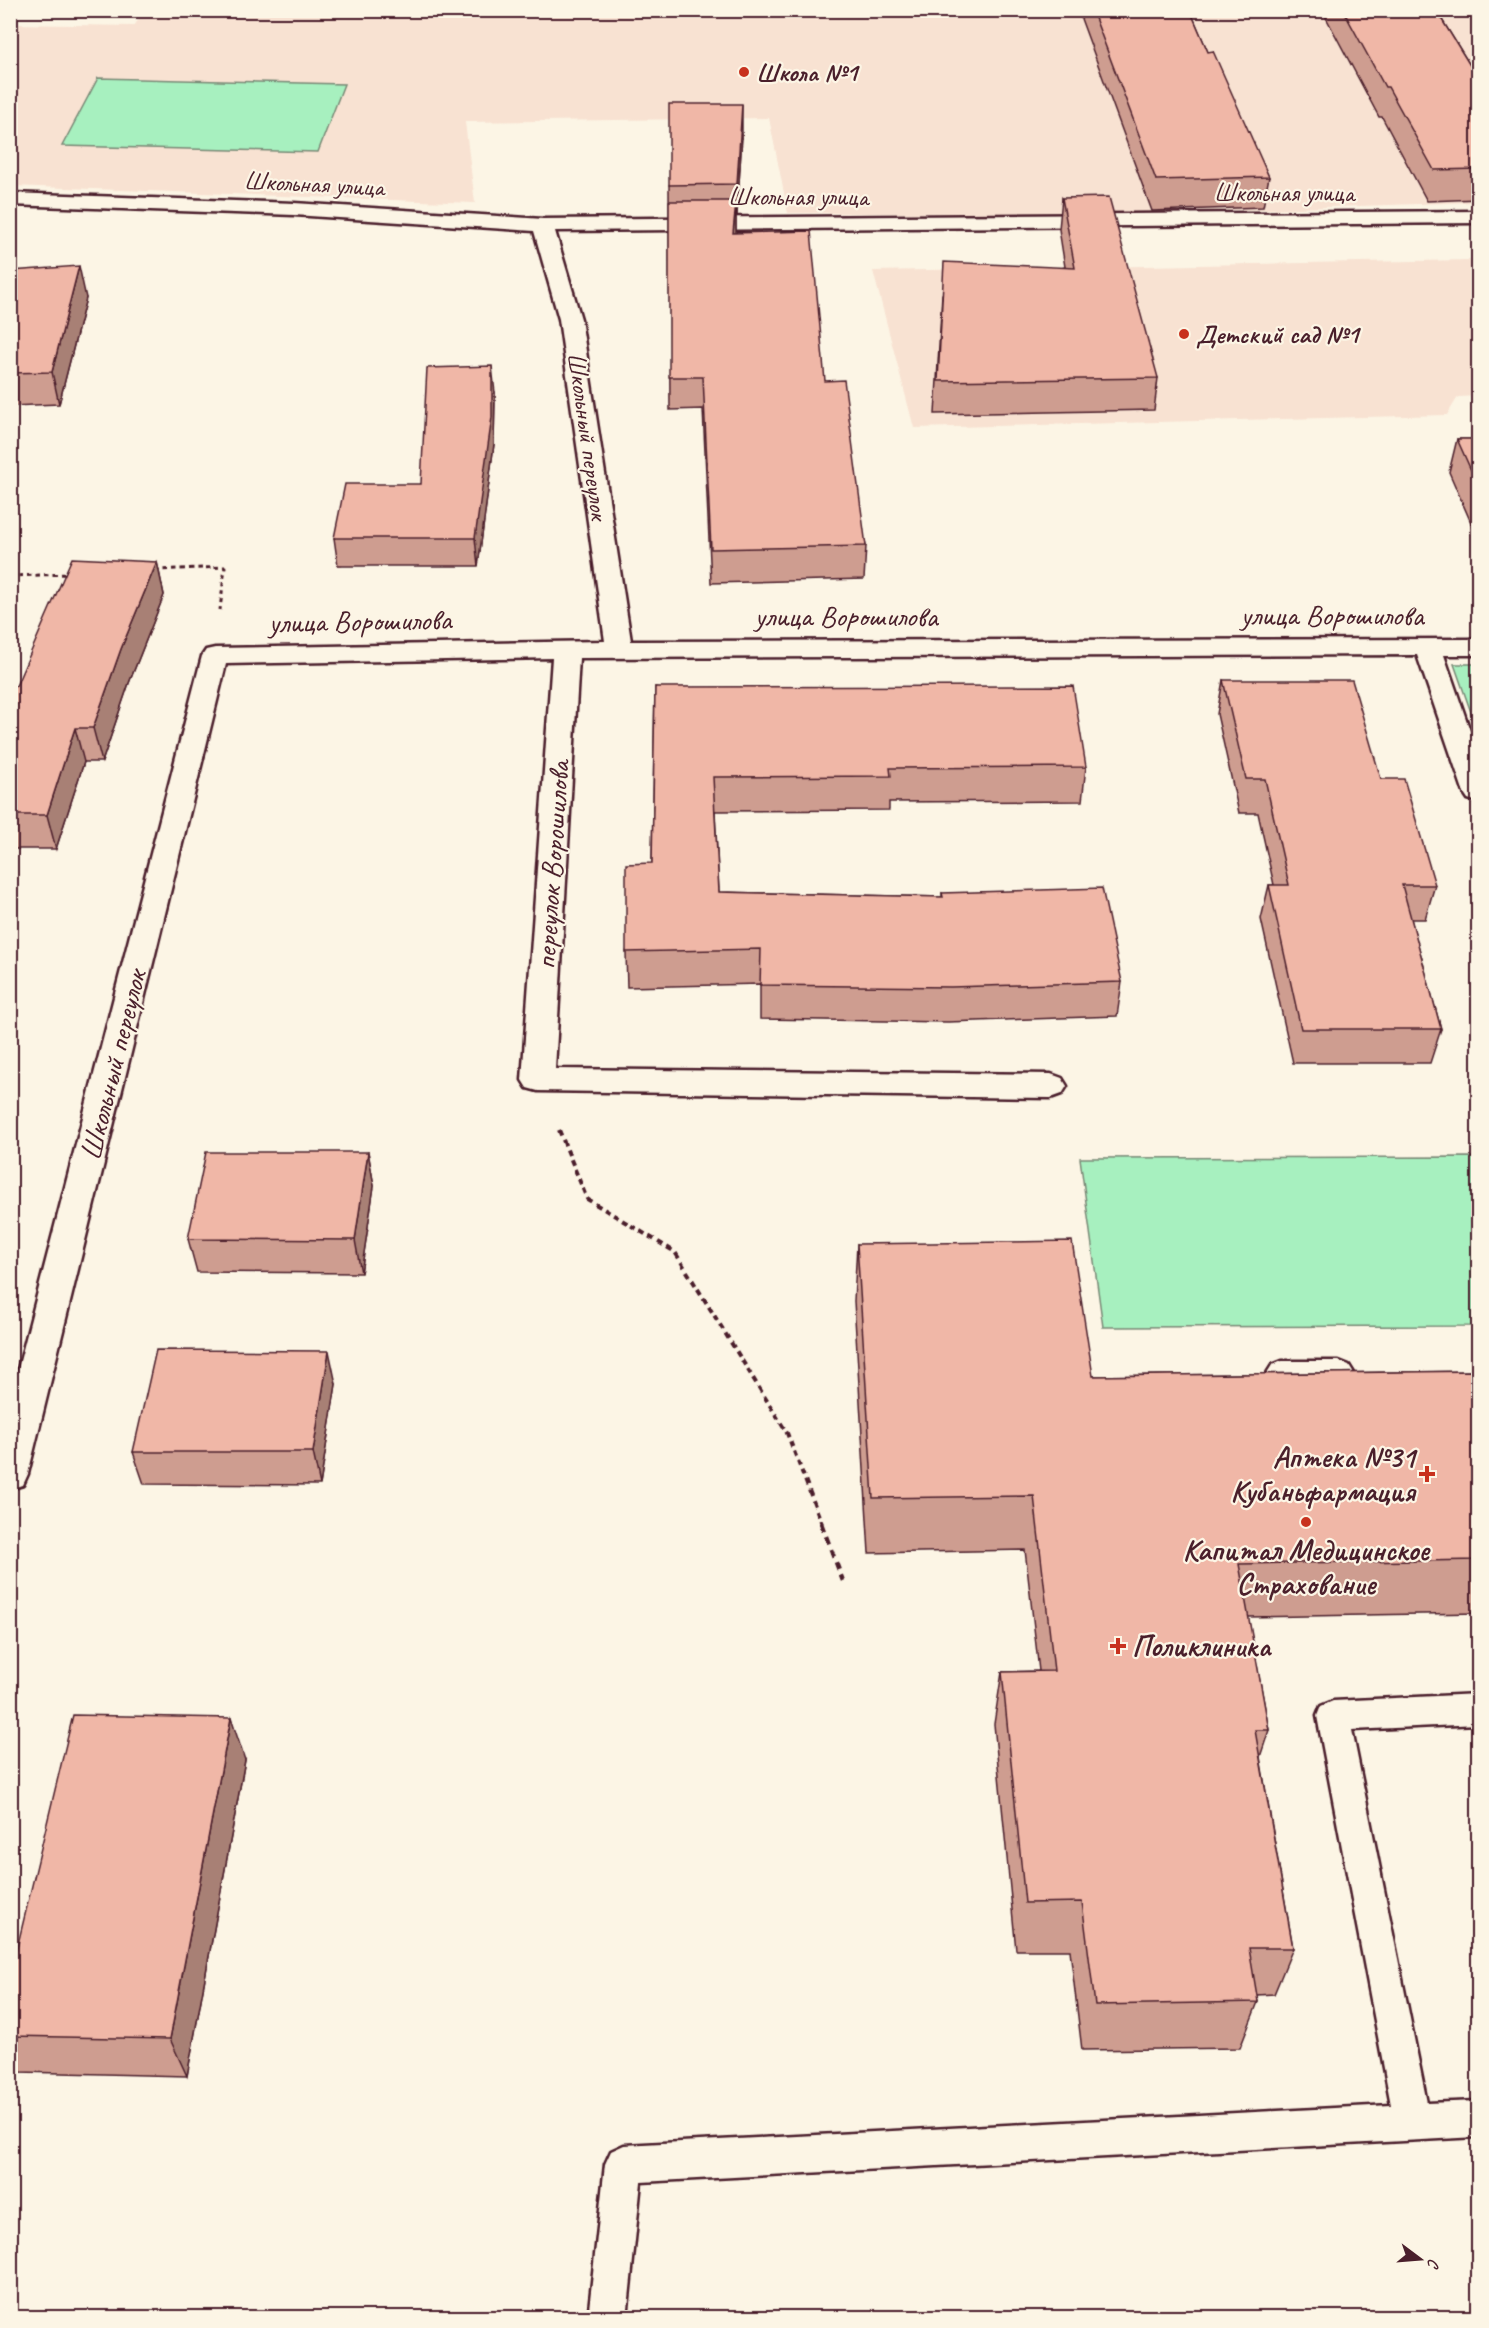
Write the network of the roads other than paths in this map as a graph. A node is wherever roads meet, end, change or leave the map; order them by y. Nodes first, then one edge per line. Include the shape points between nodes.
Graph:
1 (10, 199) edge
2 (1479, 217) edge
3 (543, 225) junction
4 (1428, 647) junction
5 (1479, 647) edge
6 (619, 649) junction
7 (566, 650) junction
8 (215, 656) joint
9 (1479, 793) edge
10 (1051, 1086) dead end
11 (1282, 1373) edge
12 (1363, 1373) edge
13 (10, 1474) edge
14 (1479, 1709) edge
15 (1479, 2119) edge
16 (1413, 2123) junction
17 (607, 2318) edge

1 - 3 street, Школьная улица via 294,209
2 - 3 street, Школьная улица
3 - 6 street, Школьный переулок via 570,319
4 - 5 street, улица Ворошилова
4 - 6 street, улица Ворошилова
4 - 9 street
6 - 7 street, улица Ворошилова
7 - 8 street, улица Ворошилова
7 - 10 street, переулок Ворошилова via 538,1080
8 - 13 street, Школьный переулок
11 - 12 lane
14 - 16 lane via 1333,1716
15 - 16 lane
16 - 17 lane via 624,2164

